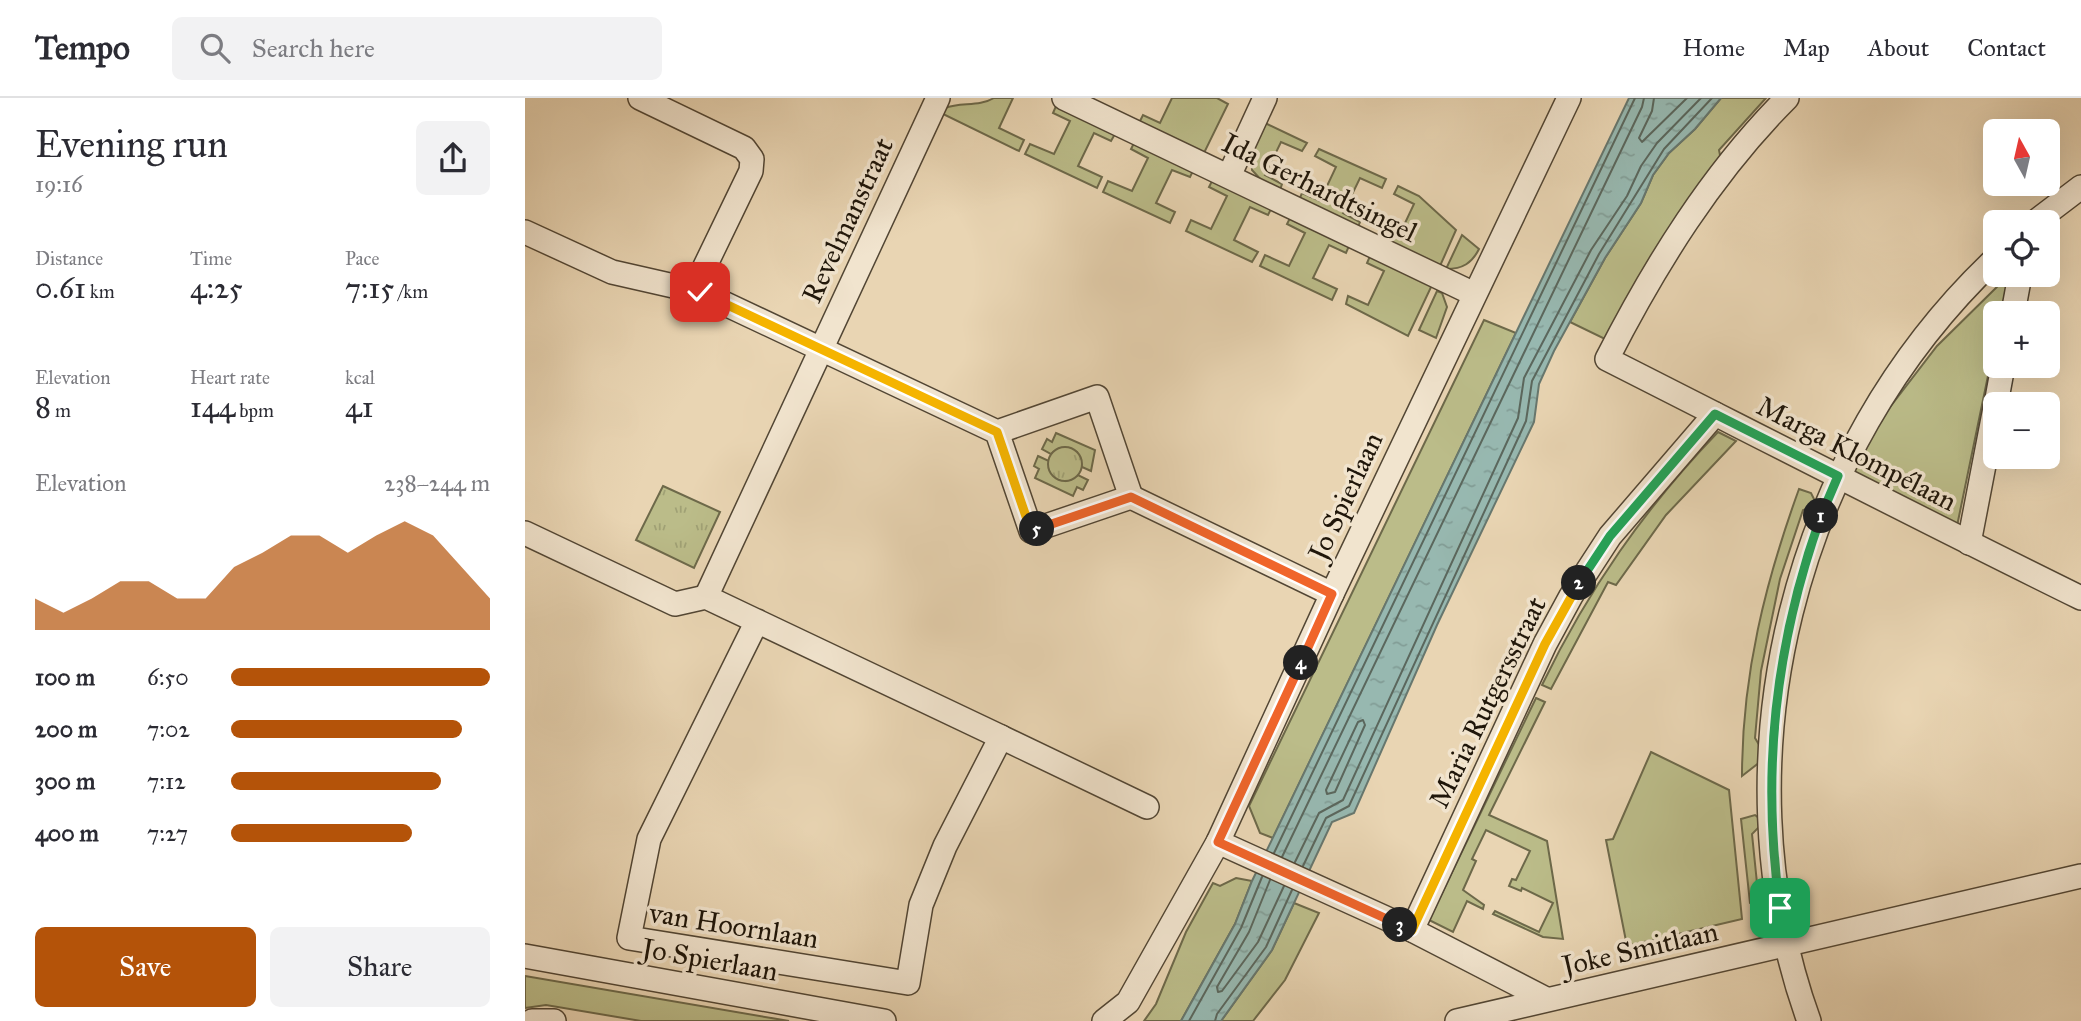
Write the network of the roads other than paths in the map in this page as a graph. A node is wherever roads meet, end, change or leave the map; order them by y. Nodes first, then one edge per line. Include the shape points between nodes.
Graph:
1 (640, 98) edge
2 (938, 98) edge
3 (1064, 98) edge
4 (1265, 98) edge
5 (1569, 98) edge
6 (1787, 98) edge
7 (1229, 176) junction
8 (2081, 187) edge
9 (2051, 210) edge
10 (525, 232) edge
11 (1983, 272) edge
12 (694, 289) junction
13 (1474, 294) junction
14 (819, 348) junction
15 (1715, 414) junction
16 (997, 432) junction
17 (1983, 469) edge
18 (1838, 476) junction
19 (1131, 497) junction
20 (525, 533) edge
21 (1969, 543) junction
22 (1332, 594) junction
23 (706, 597) junction
24 (2081, 598) edge
25 (757, 621) junction
26 (1001, 737) junction
27 (1147, 807) dead end
28 (1218, 842) junction
29 (2081, 876) edge
30 (1412, 930) junction
31 (1787, 944) junction
32 (525, 956) edge
33 (1546, 999) junction
34 (532, 1021) edge
35 (554, 1021) edge
36 (884, 1021) edge
37 (1104, 1021) edge
38 (1457, 1021) edge
39 (1809, 1021) edge

1 - 12 street via 744,148 752,159 751,171
2 - 14 street, Revelmanstraat
3 - 7 street, Ida Gerhardtsingel
4 - 7 street
5 - 13 street, Jo Spierlaan
6 - 15 street, Marga Klompélaan via 1739,152 1675,239 1607,359
7 - 13 street, Ida Gerhardtsingel
8 - 9 street
10 - 12 street via 612,272
11 - 18 street via 1921,341 1877,405
12 - 14 street
13 - 22 street, Jo Spierlaan
14 - 16 street
14 - 23 street, Revelmanstraat
15 - 18 street, Marga Klompélaan
15 - 30 street, Maria Rutgersstraat via 1610,536 1571,596
16 - 19 street via 1031,531
16 - 19 street via 1097,397
17 - 21 street
18 - 21 street, Marga Klompélaan
18 - 31 street via 1793,601 1775,698 1771,833
19 - 22 street
20 - 23 street via 675,604
21 - 24 street, Marga Klompélaan
22 - 28 street, Jo Spierlaan
23 - 25 street
25 - 26 street
25 - 26 street, van Hoornlaan via 649,839 629,938 908,983 921,905 945,846
26 - 27 street
28 - 30 street
28 - 37 street, Jo Spierlaan via 1128,1002
29 - 31 street, Joke Smitlaan
30 - 33 street
31 - 33 street, Joke Smitlaan
31 - 39 street
32 - 36 street, Jo Spierlaan
33 - 38 street, Joke Smitlaan
34 - 35 street

